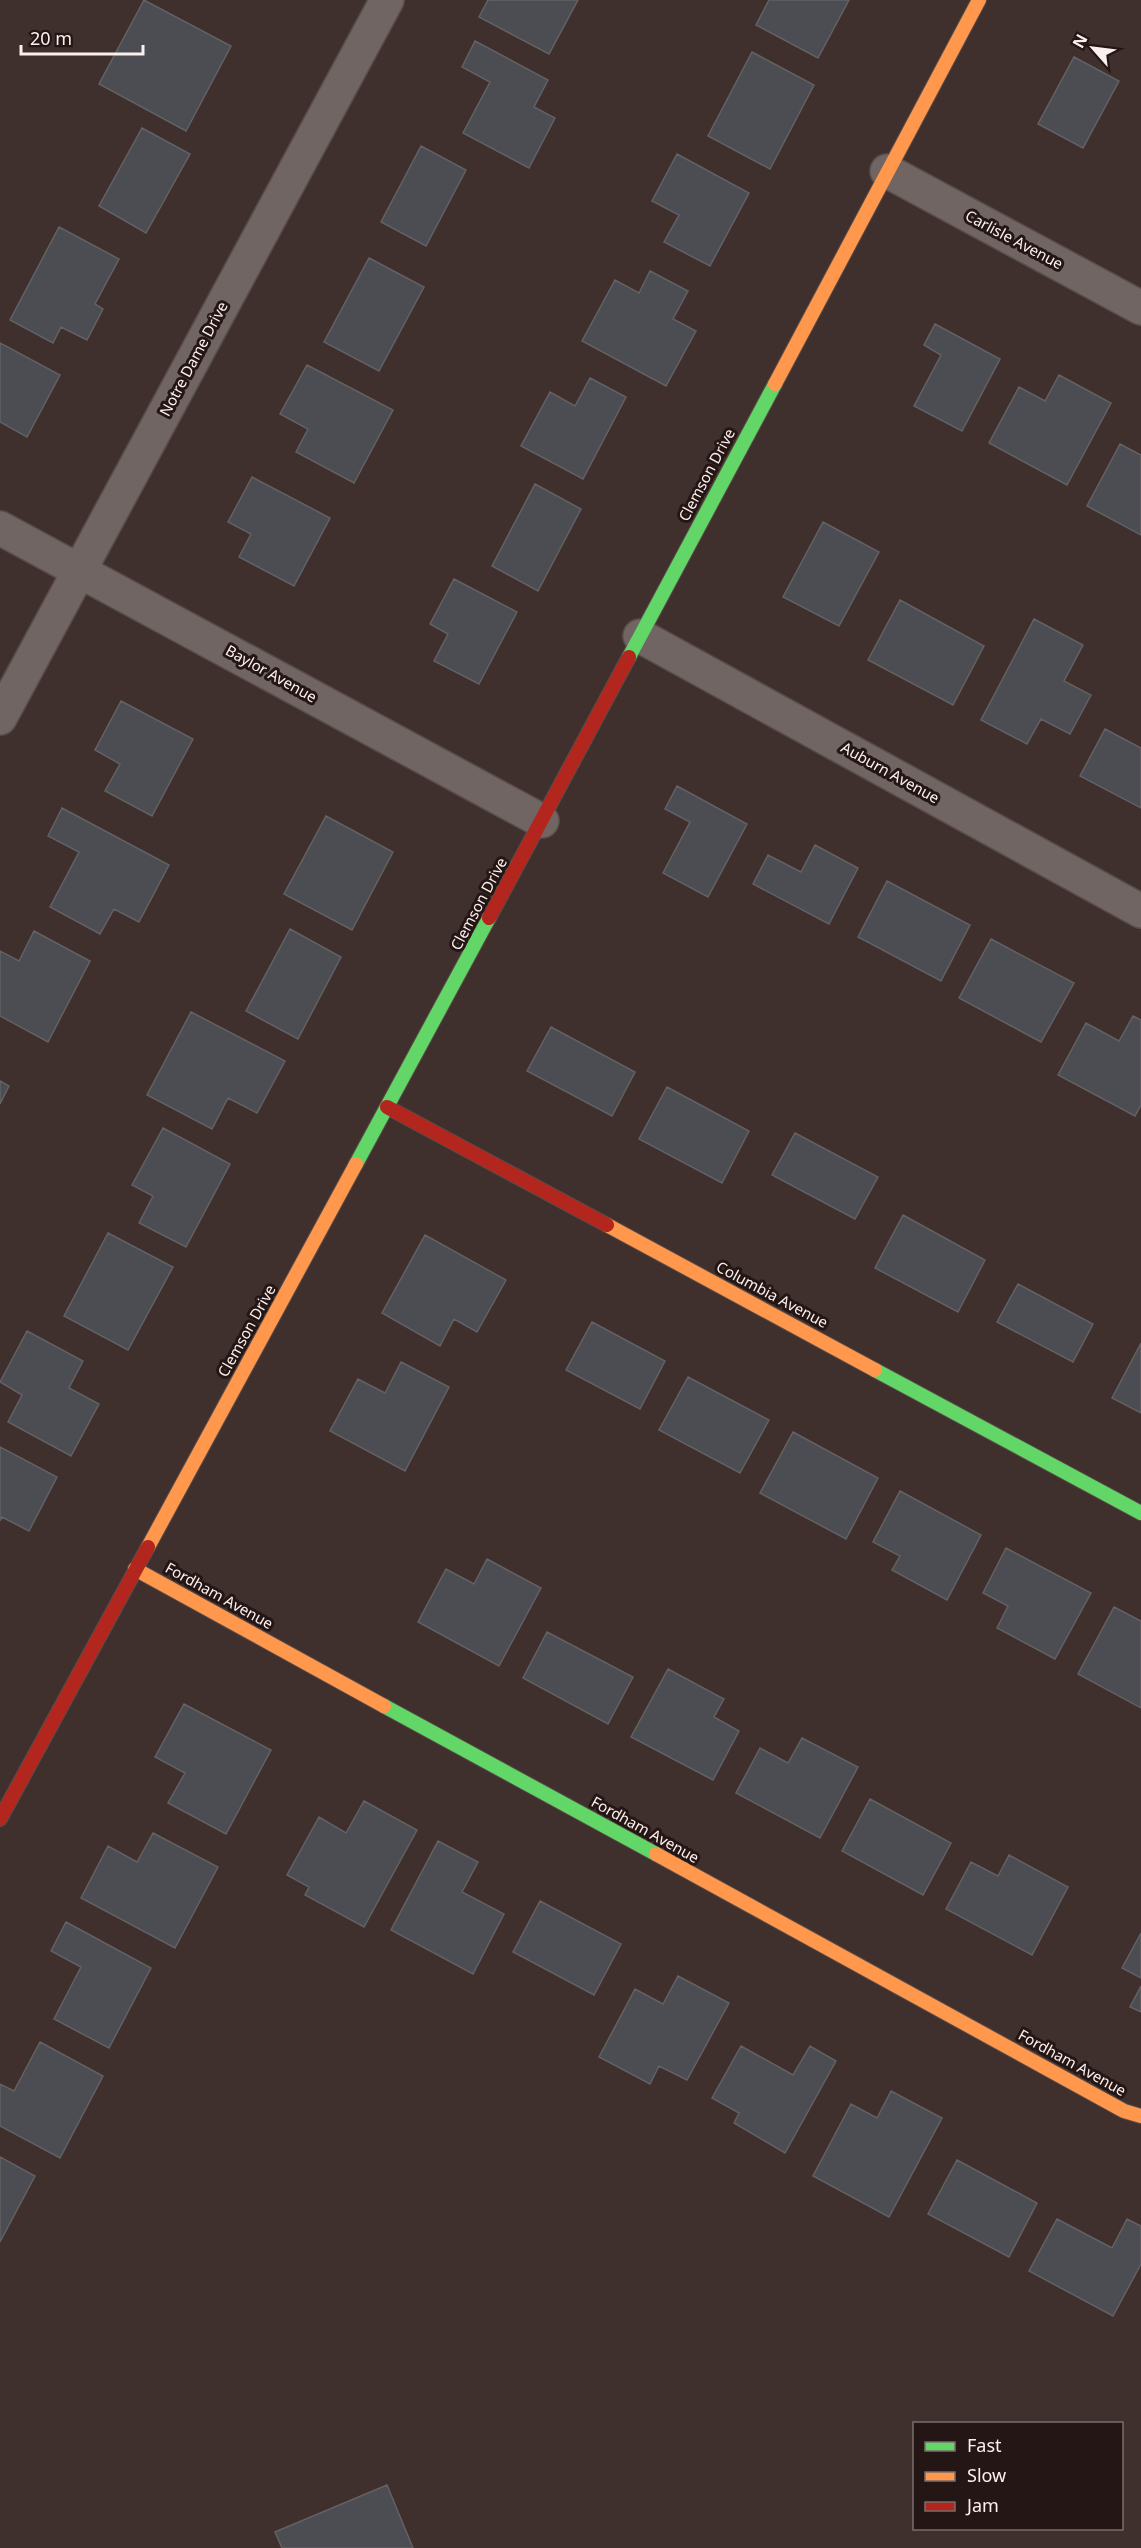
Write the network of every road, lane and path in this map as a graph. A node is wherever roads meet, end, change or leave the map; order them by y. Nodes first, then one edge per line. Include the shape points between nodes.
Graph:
1 (387, 0) edge
2 (979, 0) edge
3 (887, 171) junction
4 (1141, 308) edge
5 (0, 528) edge
6 (80, 570) junction
7 (640, 636) junction
8 (0, 718) edge
9 (542, 821) junction
10 (1141, 911) edge
11 (387, 1107) junction
12 (1141, 1512) edge
13 (135, 1569) junction
14 (0, 1819) edge
15 (1141, 2115) edge

1 - 6 street, Notre Dame Drive
2 - 3 street, Clemson Drive
3 - 4 street, Carlisle Avenue
3 - 7 street, Clemson Drive
5 - 6 street, Baylor Avenue
6 - 8 street, Notre Dame Drive
6 - 9 street, Baylor Avenue
7 - 9 street, Clemson Drive
7 - 10 street, Auburn Avenue
9 - 11 street, Clemson Drive
11 - 12 street, Columbia Avenue
11 - 13 street, Clemson Drive
13 - 14 street, Clemson Drive
13 - 15 street, Fordham Avenue via 1124,2111

